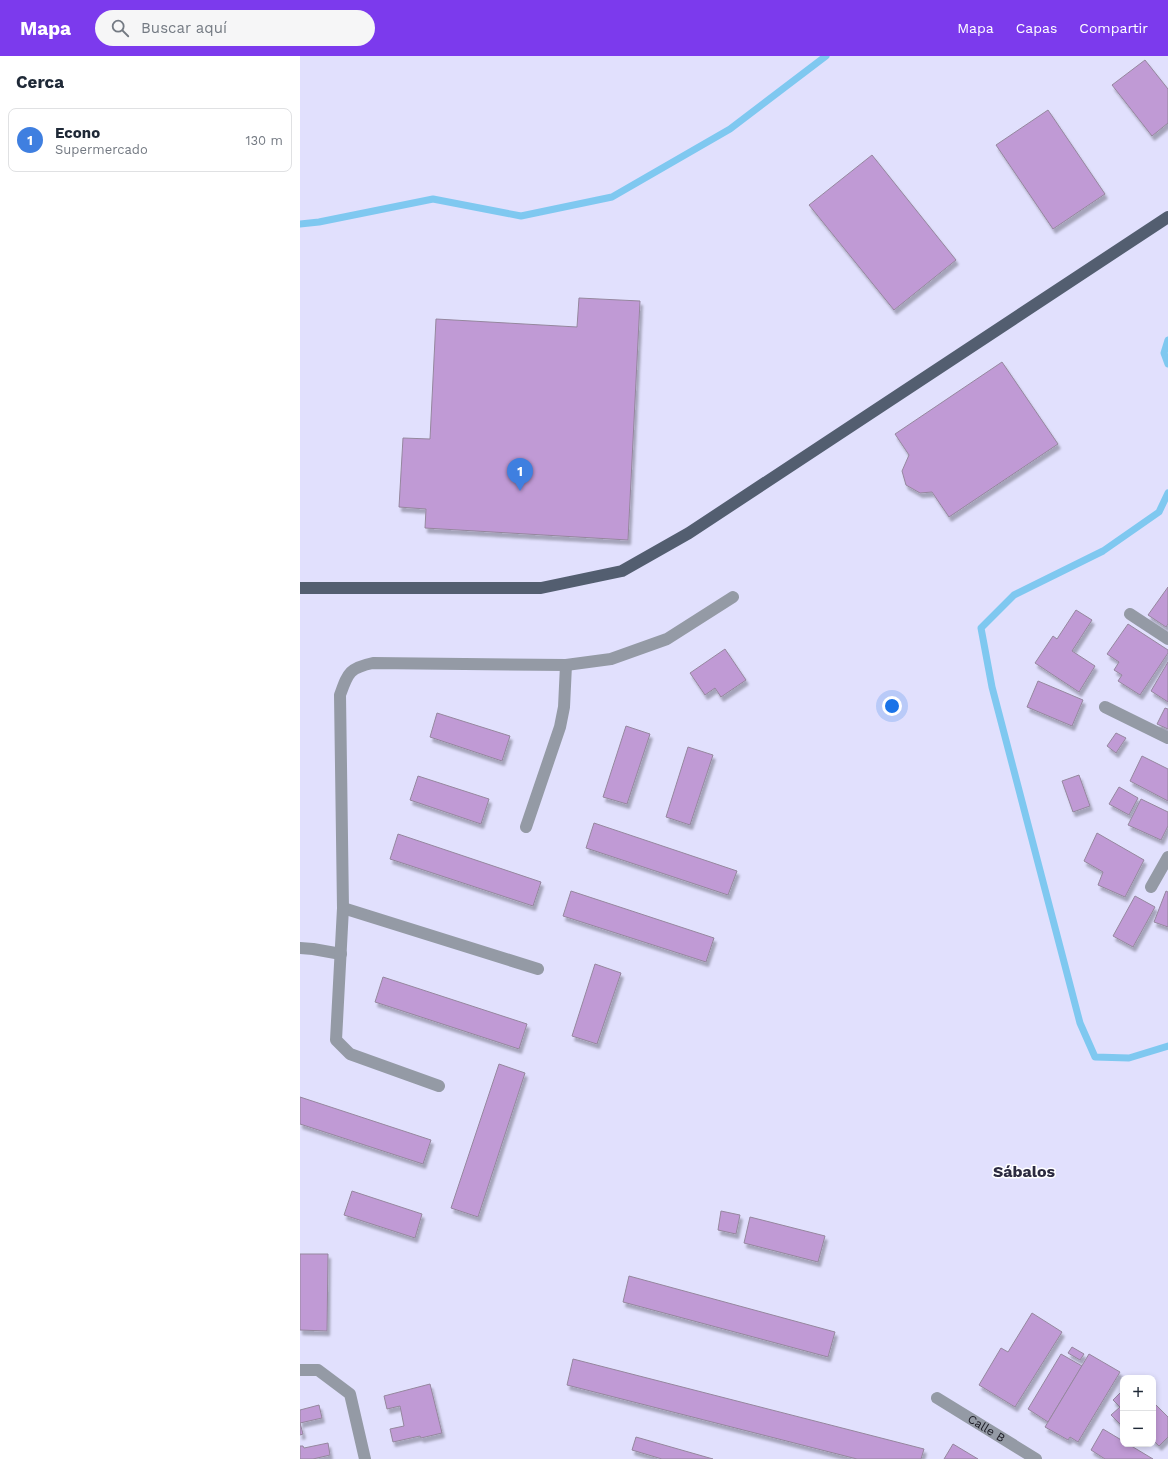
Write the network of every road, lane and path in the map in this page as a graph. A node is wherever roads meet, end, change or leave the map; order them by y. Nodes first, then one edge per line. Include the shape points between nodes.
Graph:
1 (1168, 217) edge
2 (300, 588) edge
3 (733, 597) dead end
4 (1130, 614) dead end
5 (1168, 639) edge
6 (566, 666) junction
7 (1105, 707) dead end
8 (1168, 738) edge
9 (526, 827) dead end
10 (1168, 857) edge
11 (1151, 887) dead end
12 (343, 908) junction
13 (300, 948) edge
14 (341, 954) junction
15 (538, 969) dead end
16 (439, 1086) dead end
17 (300, 1370) edge
18 (936, 1398) dead end
19 (365, 1459) edge
20 (1036, 1459) edge

1 - 2 main road via 689,533 622,571 541,588
3 - 6 street via 667,639 610,659
4 - 5 street
6 - 9 street via 564,707 560,727
6 - 12 street via 373,663 359,666 348,675 340,695
7 - 8 street
10 - 11 street
12 - 14 street
12 - 15 street
13 - 14 street
14 - 16 street via 336,1040 350,1054
17 - 19 street via 318,1370 350,1394
18 - 20 street, Calle B

